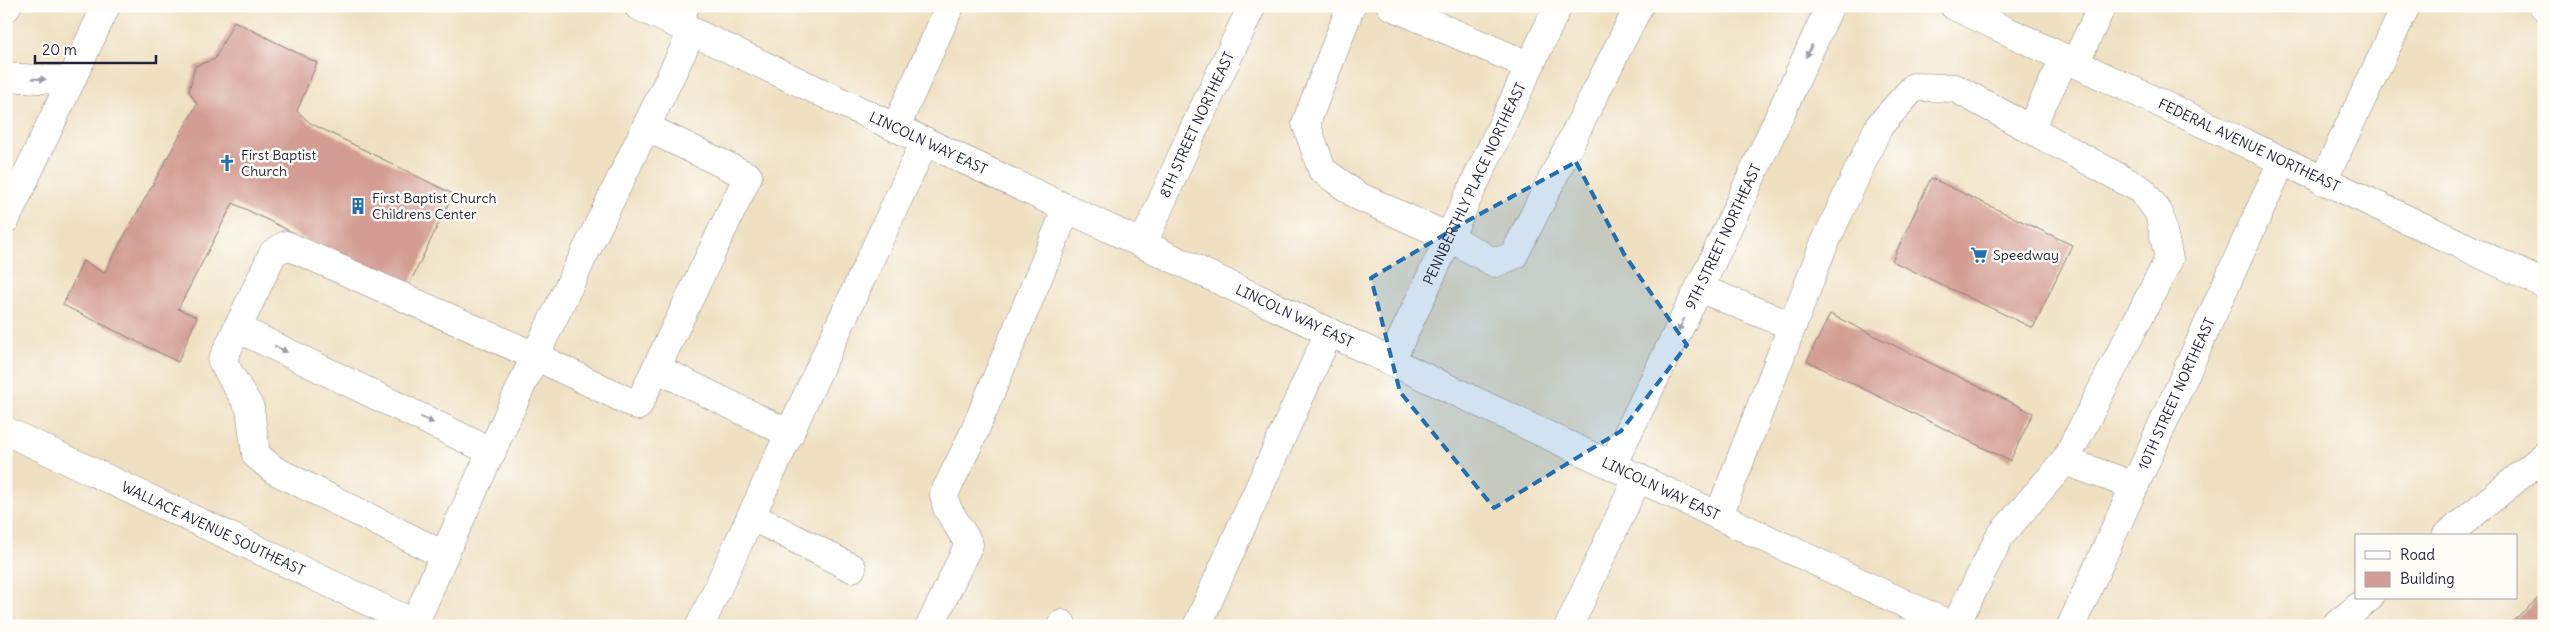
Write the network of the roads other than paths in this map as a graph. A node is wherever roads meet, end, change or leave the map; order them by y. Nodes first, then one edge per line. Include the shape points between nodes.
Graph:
1 (106, 6) edge
2 (638, 6) edge
3 (950, 6) edge
4 (1252, 6) edge
5 (1351, 6) edge
6 (1391, 6) edge
7 (1558, 6) edge
8 (1639, 6) edge
9 (1830, 6) edge
10 (1954, 6) edge
11 (2102, 6) edge
12 (2406, 6) edge
13 (685, 21) edge
14 (2070, 61) junction
15 (1530, 66) junction
16 (6, 77) edge
17 (71, 81) junction
18 (646, 127) junction
19 (896, 127) junction
20 (2030, 129) junction
21 (925, 141) junction
22 (2282, 162) junction
23 (2323, 181) junction
24 (1067, 208) junction
25 (7, 215) edge
26 (1449, 237) junction
27 (1143, 244) junction
28 (2544, 284) edge
29 (1699, 288) junction
30 (1792, 326) junction
31 (237, 328) junction
32 (1329, 332) junction
33 (535, 356) junction
34 (1391, 361) junction
35 (656, 368) junction
36 (6, 431) edge
37 (790, 434) junction
38 (492, 452) junction
39 (2544, 456) edge
40 (2066, 461) junction
41 (1612, 465) junction
42 (1638, 477) junction
43 (2135, 486) junction
44 (1719, 515) junction
45 (751, 516) junction
46 (2448, 534) edge
47 (444, 555) junction
48 (852, 568) dead end
49 (2367, 600) edge
50 (418, 624) edge
51 (700, 626) edge
52 (930, 626) edge
53 (1196, 626) edge
54 (1569, 626) edge
55 (1954, 626) edge
56 (2071, 626) edge
57 (2335, 626) edge

1 - 17 street
2 - 13 street, LINCOLN WAY EAST
3 - 19 street
4 - 27 street, 8TH STREET NORTHEAST
5 - 26 street via 1306,123 1322,170 1358,196
6 - 15 street
7 - 15 street, PENNBERTHLY PLACE NORTHEAST
8 - 26 street via 1514,255 1495,263
9 -> 29 street, 9TH STREET NORTHEAST
10 - 14 street, FEDERAL AVENUE NORTHEAST
11 - 14 street
12 - 23 street
13 - 18 street
13 - 19 street, LINCOLN WAY EAST
14 - 20 street
14 - 22 street, FEDERAL AVENUE NORTHEAST
15 - 26 street, PENNBERTHLY PLACE NORTHEAST
16 -> 17 street
17 - 25 street
18 - 33 street
18 - 35 street via 748,176
19 - 21 street, LINCOLN WAY EAST
20 - 30 street via 1956,88 1914,86 1879,126 1822,249
20 - 40 street via 2142,190 2160,213 2169,259
21 - 24 street, LINCOLN WAY EAST
21 - 37 street
22 - 23 street, FEDERAL AVENUE NORTHEAST
22 - 43 street, 10TH STREET NORTHEAST
23 - 28 street, FEDERAL AVENUE NORTHEAST
24 - 27 street, LINCOLN WAY EAST
24 - 52 street via 973,434 944,494 947,508 969,544
26 - 34 street, PENNBERTHLY PLACE NORTHEAST
27 - 32 street, LINCOLN WAY EAST
29 - 30 street
29 -> 41 street, 9TH STREET NORTHEAST
30 - 44 street
31 - 33 street via 273,253 286,245
31 -> 38 street
31 - 47 street via 222,361 250,408 256,455 274,470
32 - 34 street, LINCOLN WAY EAST
32 - 53 street
33 - 35 street via 638,406
33 - 38 street
34 - 41 street, LINCOLN WAY EAST
35 - 37 street
36 - 50 street, WALLACE AVENUE SOUTHEAST
37 - 45 street
38 - 47 street
39 - 46 street
40 - 43 street
40 - 55 street via 2000,536
41 - 42 street, LINCOLN WAY EAST
42 - 44 street, LINCOLN WAY EAST
42 - 54 street
43 - 56 street, 10TH STREET NORTHEAST
44 - 55 street, LINCOLN WAY EAST
45 - 48 street
45 - 51 street
47 - 50 street
49 - 57 street

